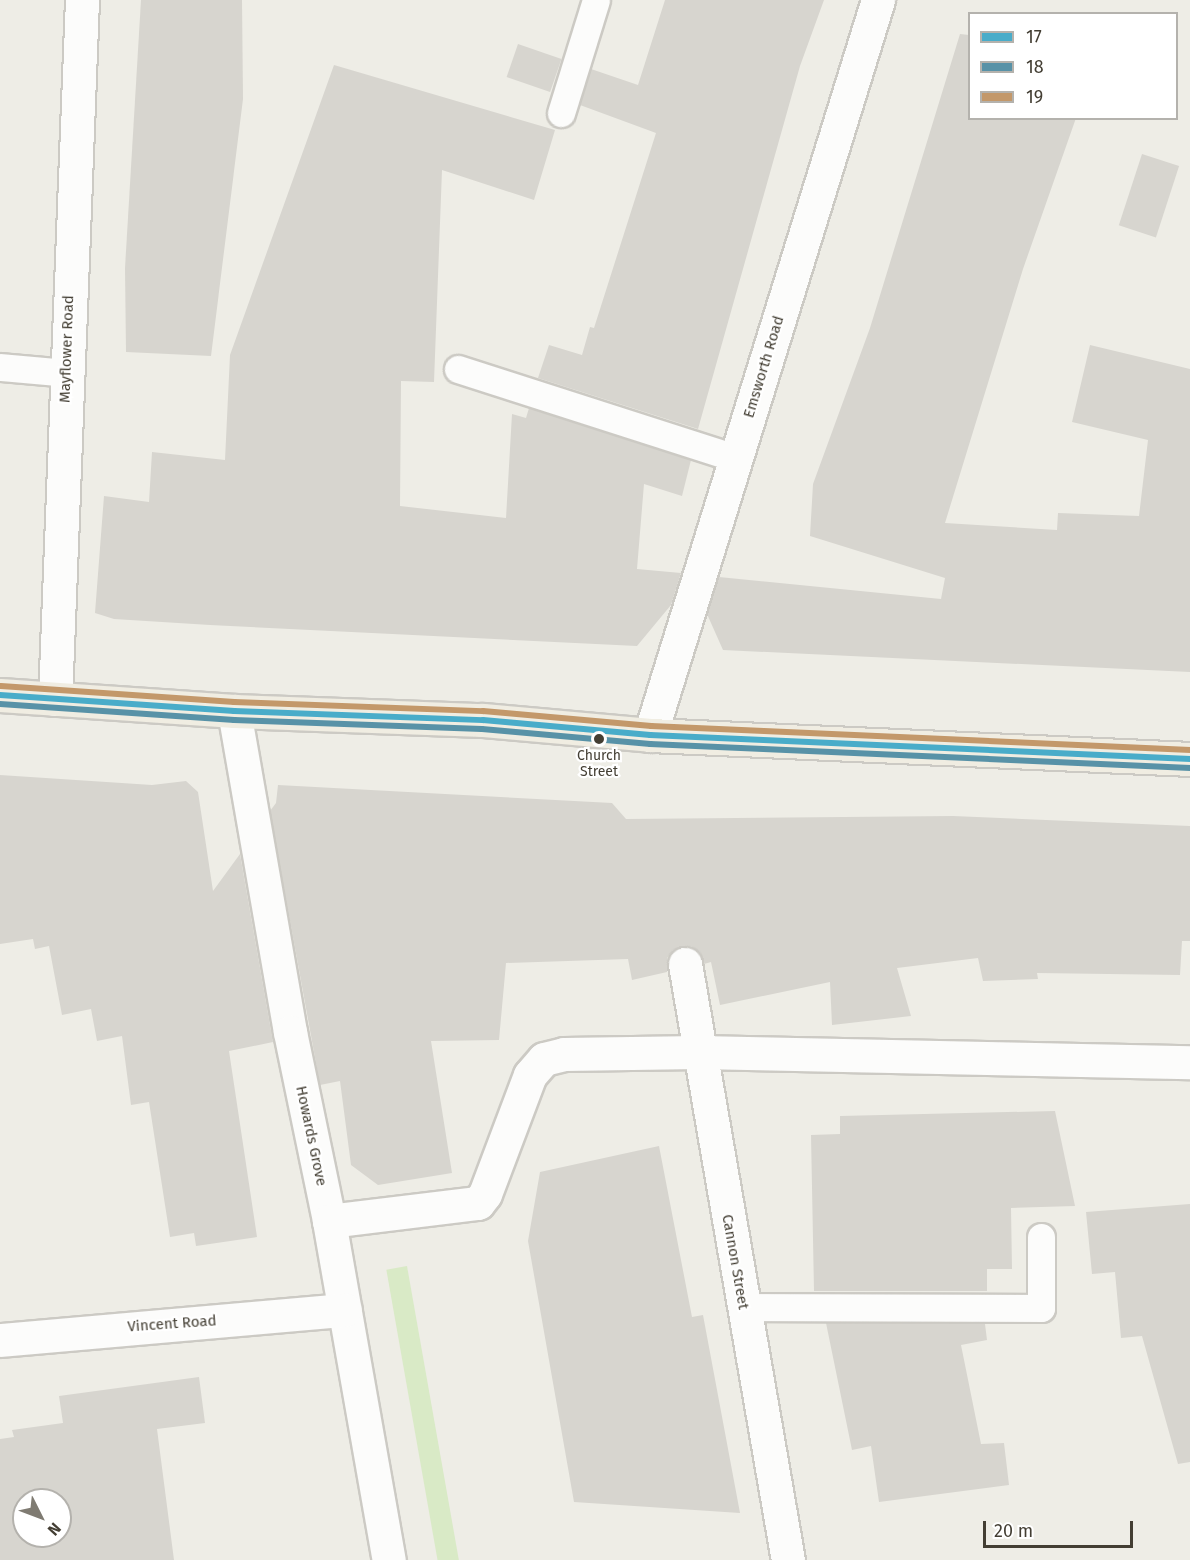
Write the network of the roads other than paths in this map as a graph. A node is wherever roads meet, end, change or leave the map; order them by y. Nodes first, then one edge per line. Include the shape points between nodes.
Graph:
1 (82, 0) edge
2 (596, 0) edge
3 (878, 0) edge
4 (561, 114) dead end
5 (0, 367) edge
6 (458, 369) dead end
7 (67, 373) junction
8 (736, 458) junction
9 (0, 695) edge
10 (55, 699) junction
11 (234, 711) junction
12 (650, 735) junction
13 (1190, 759) edge
14 (685, 964) dead end
15 (699, 1052) junction
16 (1190, 1062) edge
17 (329, 1221) junction
18 (1041, 1237) dead end
19 (742, 1306) junction
20 (345, 1311) junction
21 (0, 1340) edge
22 (389, 1560) edge
23 (788, 1560) edge

1 - 7 street, Mayflower Road
2 - 4 lane
3 - 8 street, Emsworth Road
5 - 7 lane
6 - 8 lane
7 - 10 street, Mayflower Road
8 - 12 street, Emsworth Road
9 - 10 main road
10 - 11 main road
11 - 12 main road via 483,720
11 - 17 street, Howards Grove via 290,1032
12 - 13 main road
14 - 15 street, Cannon Street
15 - 16 street
15 - 17 street via 564,1054 544,1059 530,1076 485,1194 478,1203
15 - 19 street, Cannon Street
17 - 20 street, Howards Grove
18 - 19 lane via 1041,1308
19 - 23 street, Cannon Street
20 - 21 street, Vincent Road
20 - 22 street, Howards Grove

